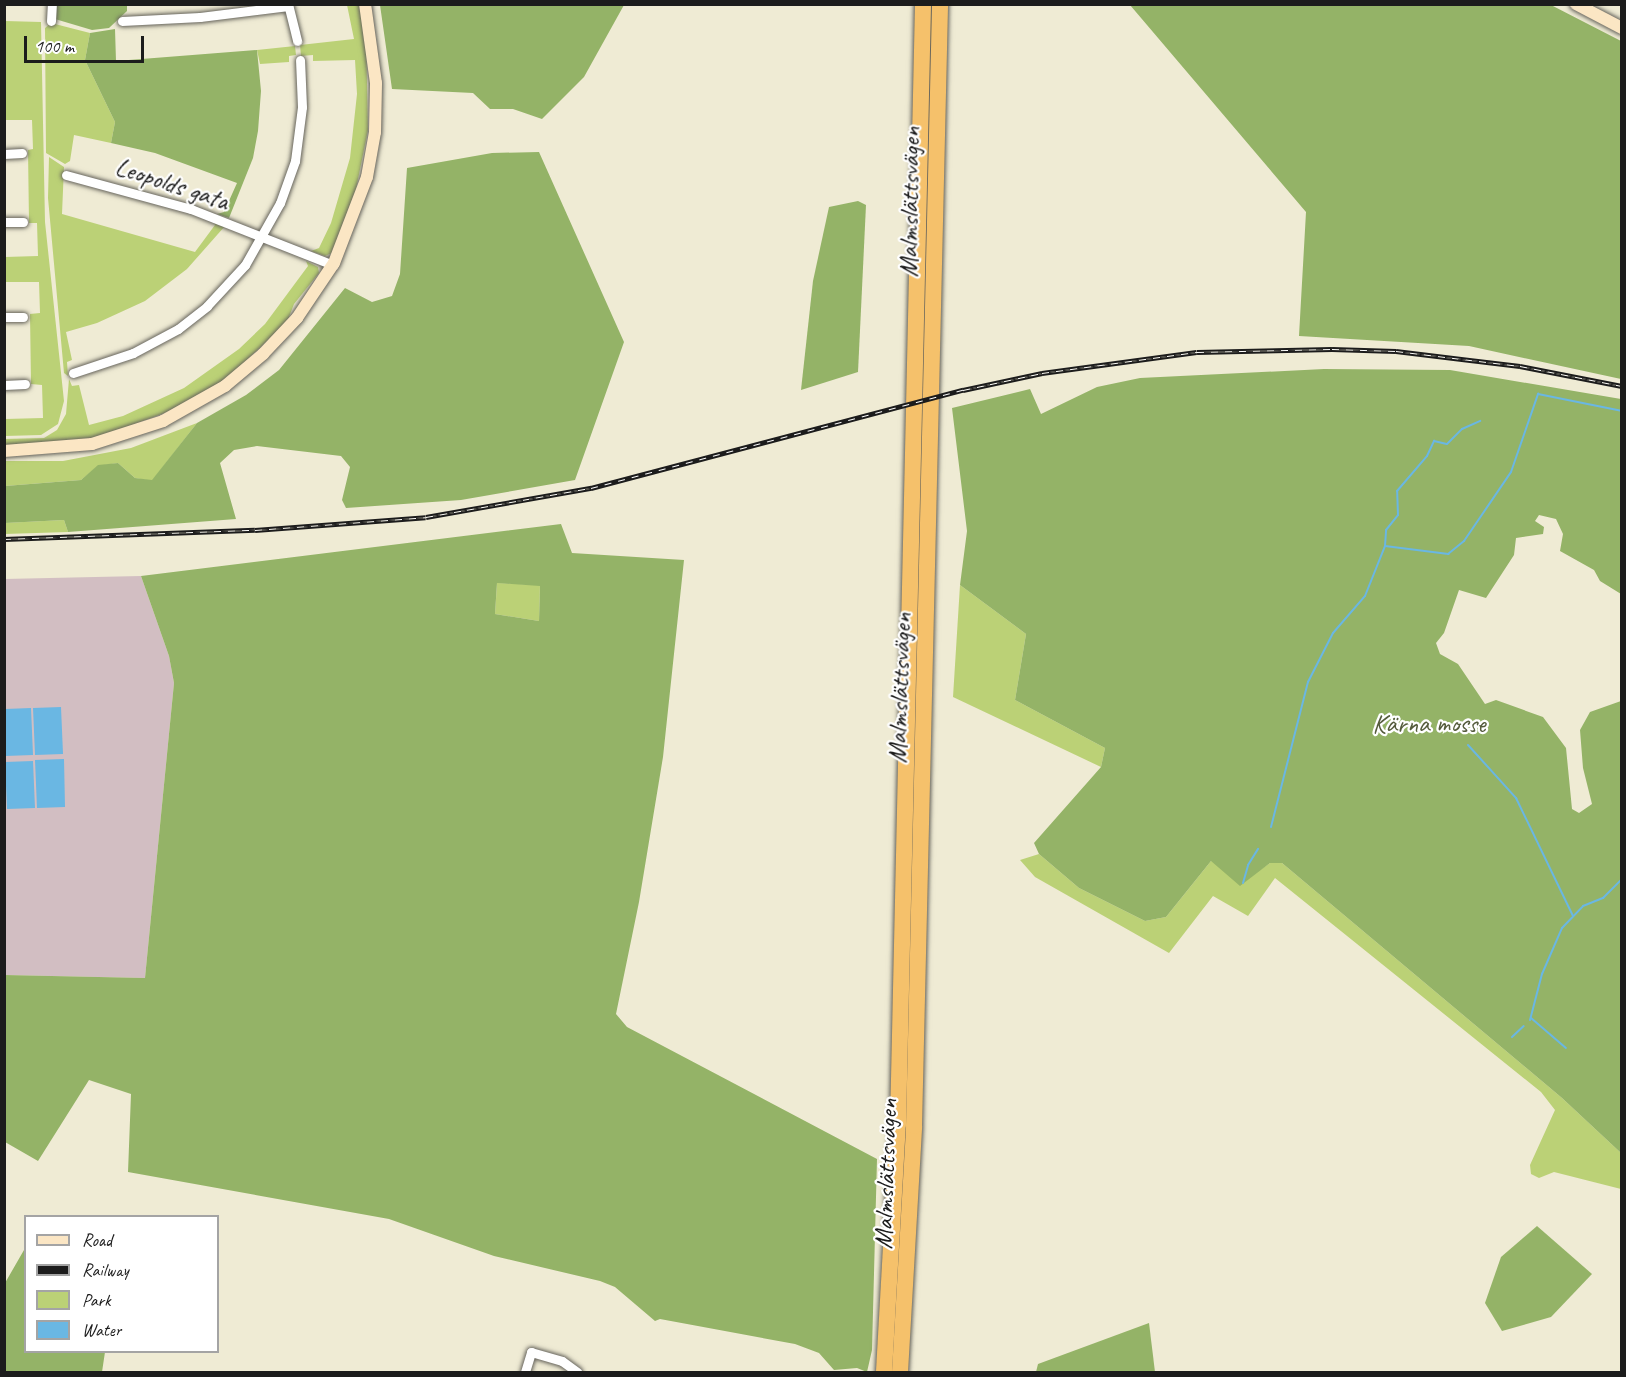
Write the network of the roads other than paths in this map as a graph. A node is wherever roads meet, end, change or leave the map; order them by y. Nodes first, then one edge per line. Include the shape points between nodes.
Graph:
1 (52, 4) edge
2 (365, 4) edge
3 (923, 4) edge
4 (940, 4) edge
5 (1576, 4) edge
6 (288, 5) edge
7 (51, 21) dead end
8 (122, 21) dead end
9 (1622, 28) edge
10 (297, 41) dead end
11 (300, 60) dead end
12 (22, 153) dead end
13 (4, 154) edge
14 (66, 175) dead end
15 (4, 222) edge
16 (23, 222) dead end
17 (263, 237) junction
18 (333, 265) junction
19 (4, 317) edge
20 (23, 317) dead end
21 (74, 373) dead end
22 (25, 384) dead end
23 (4, 385) edge
24 (4, 451) edge
25 (525, 1372) edge
26 (577, 1372) edge
27 (884, 1372) edge
28 (900, 1372) edge

1 - 7 street
2 - 18 street via 374,57 375,132 361,198
3 - 27 highway, Malmslättsvägen via 898,1124
4 - 28 highway, Malmslättsvägen via 914,1126
5 - 9 street
6 - 8 street via 200,17
6 - 10 street
11 - 17 street via 302,107 295,161
12 - 13 street
14 - 17 street, Leopolds gata via 151,196
15 - 16 street
17 - 18 street, Leopolds gata
17 - 21 street via 227,286 178,329 133,353
18 - 24 street via 280,338 225,386 194,405 140,430 92,444
19 - 20 street
22 - 23 street
25 - 26 street via 531,1352 562,1361

